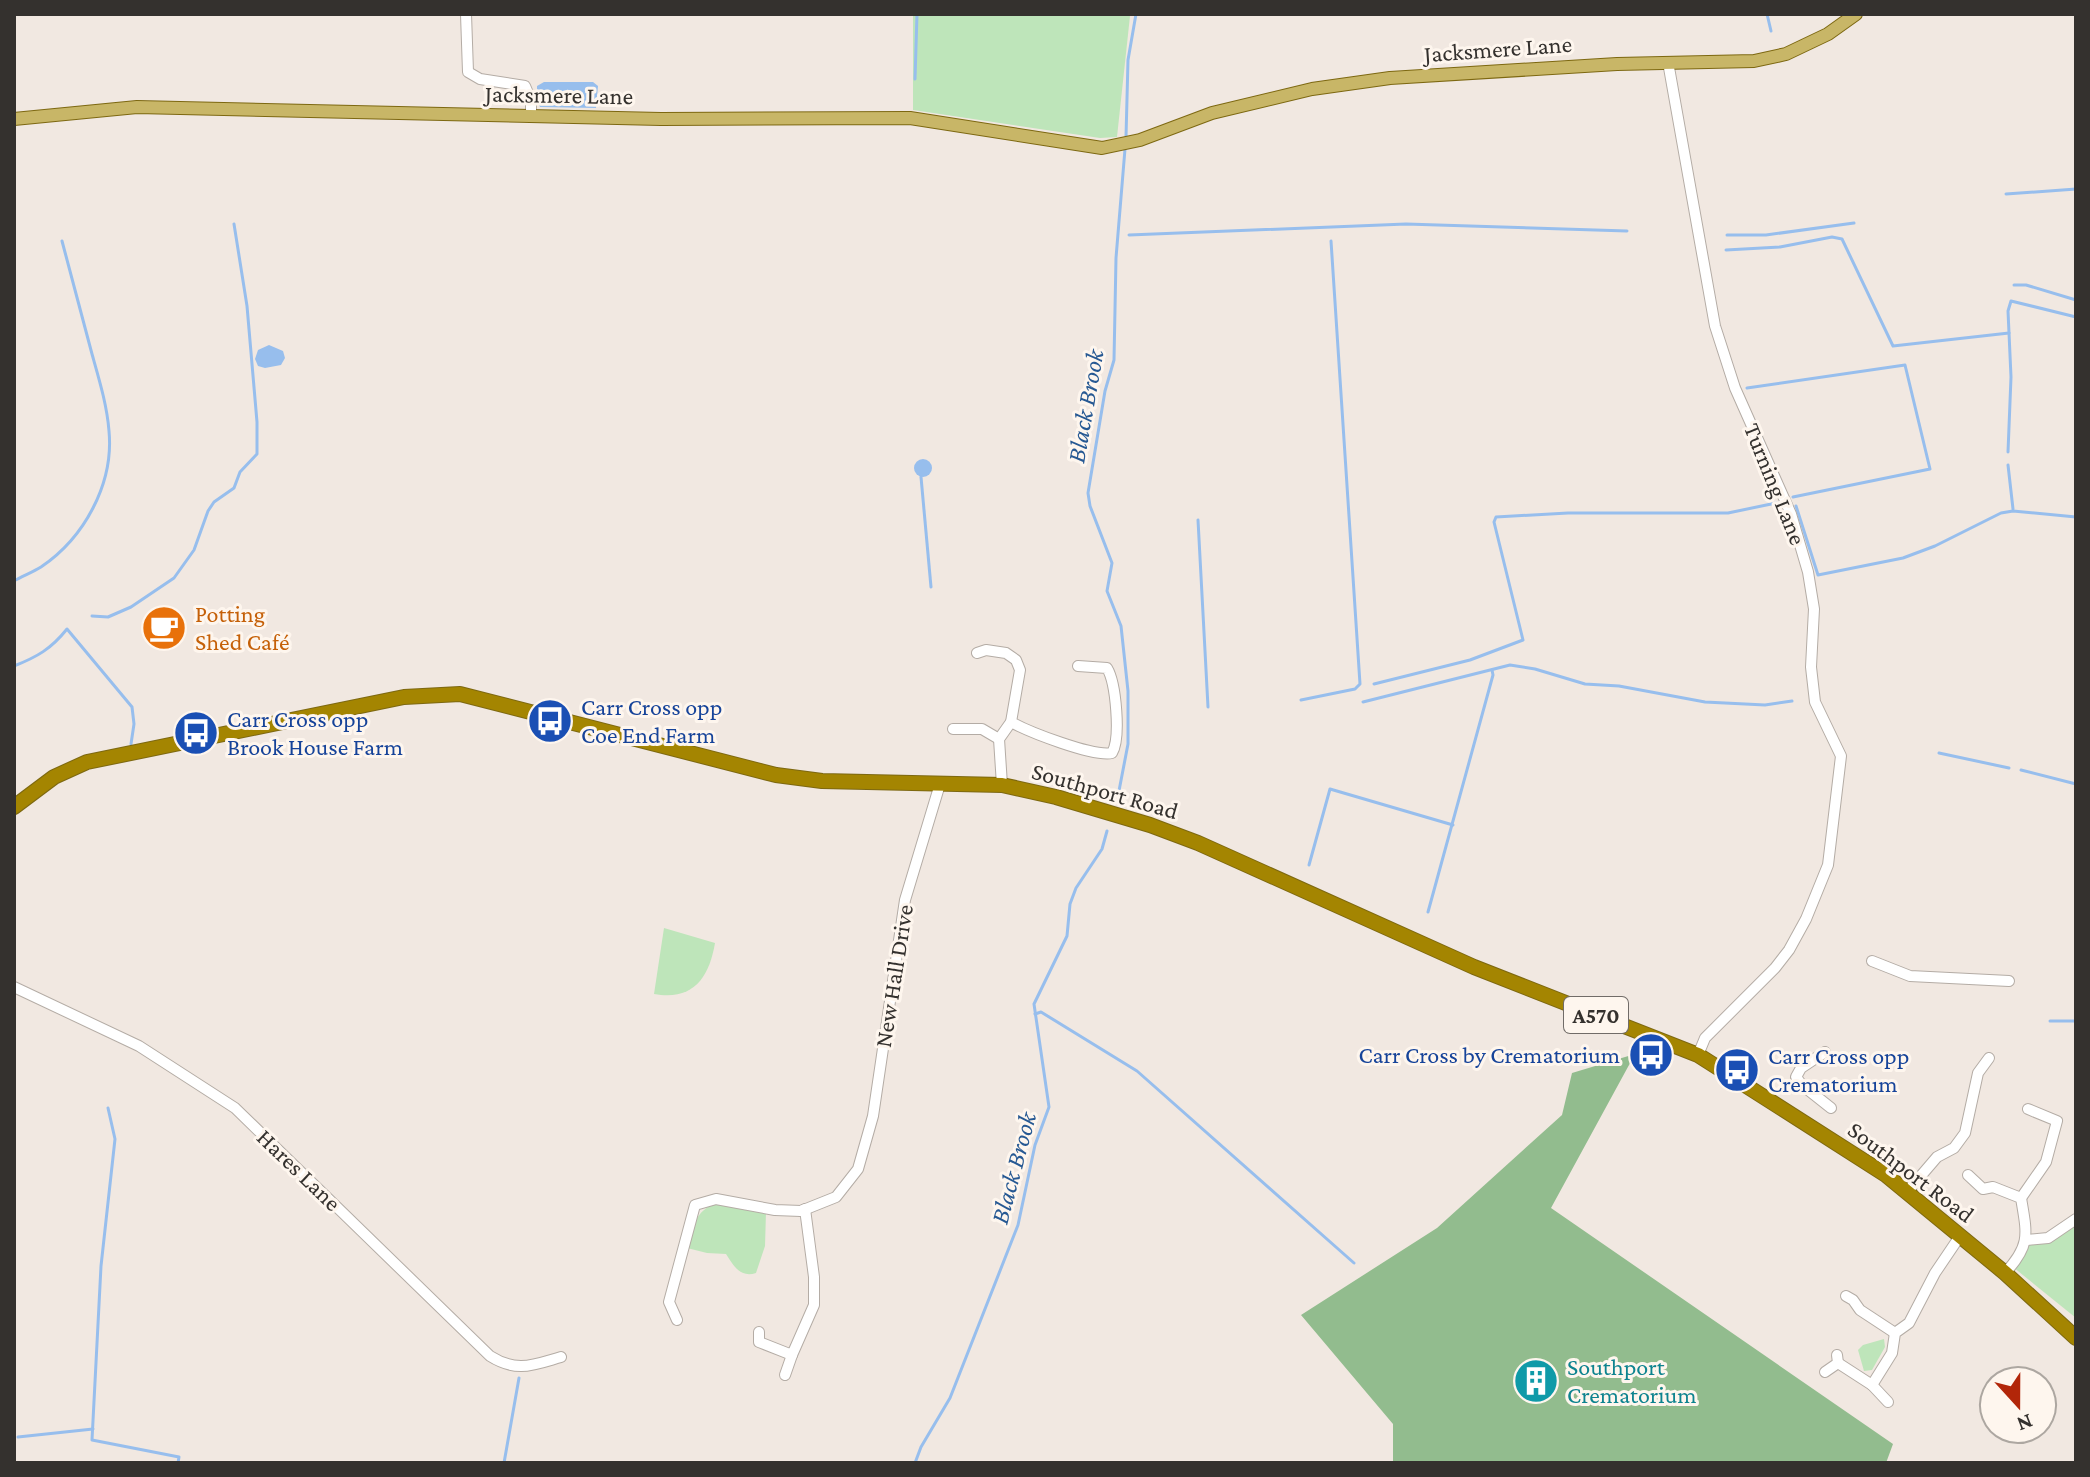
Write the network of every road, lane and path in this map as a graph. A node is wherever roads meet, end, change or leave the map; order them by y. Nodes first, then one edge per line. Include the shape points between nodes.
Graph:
1 (466, 14) edge
2 (1856, 14) edge
3 (1668, 62) junction
4 (531, 116) junction
5 (14, 119) edge
6 (977, 653) dead end
7 (1078, 666) dead end
8 (1011, 722) junction
9 (953, 729) dead end
10 (999, 739) junction
11 (940, 784) junction
12 (1002, 785) junction
13 (14, 807) edge
14 (1872, 961) dead end
15 (2009, 981) dead end
16 (14, 987) edge
17 (1825, 1052) dead end
18 (1698, 1055) junction
19 (1989, 1058) dead end
20 (1831, 1108) dead end
21 (2028, 1109) dead end
22 (1968, 1175) dead end
23 (1907, 1192) junction
24 (2021, 1198) junction
25 (801, 1211) junction
26 (2076, 1219) edge
27 (1960, 1236) junction
28 (2027, 1240) junction
29 (2005, 1273) junction
30 (1846, 1296) dead end
31 (677, 1320) dead end
32 (759, 1332) dead end
33 (1895, 1333) junction
34 (2076, 1338) edge
35 (792, 1355) junction
36 (561, 1357) dead end
37 (1825, 1372) dead end
38 (785, 1375) dead end
39 (1872, 1385) junction
40 (1888, 1402) dead end

1 - 4 street via 468,72 525,86
2 - 3 main road, Jacksmere Lane via 1786,54 1754,61
3 - 4 main road, Jacksmere Lane via 1390,78 1312,89 1102,148 910,118
3 - 18 street, Turning Lane via 1715,326 1735,388 1791,514 1808,572 1814,609 1815,702 1841,756 1828,865 1812,906 1782,959 1705,1038
4 - 5 main road, Jacksmere Lane via 137,107
6 - 8 street via 1006,653 1016,660 1020,670
7 - 8 street via 1107,668 1112,676 1112,753 1086,751
8 - 10 street
9 - 10 street via 982,729
10 - 12 street
11 - 12 highway, Southport Road / A570
11 - 13 highway, Southport Road / A570 via 776,775 460,694 404,697 87,762 54,777
11 - 25 street, New Hall Drive via 905,900 873,1116 858,1169 836,1197
12 - 18 highway, Southport Road / A570 via 1198,843 1474,967
14 - 15 street via 1910,976
16 - 36 street, Hares Lane via 139,1046 235,1108 490,1356 521,1368
17 - 20 street via 1812,1055 1796,1077
18 - 23 highway, Southport Road / A570
19 - 23 street via 1978,1073 1965,1133
21 - 24 street via 2057,1121 2046,1162
22 - 24 street via 1983,1189 1993,1187
23 - 27 highway, Southport Road / A570
24 - 28 street
25 - 31 street via 716,1199 695,1205 669,1302
25 - 35 street via 805,1209 811,1248 814,1305
26 - 28 street via 2048,1238
27 - 29 highway, Southport Road / A570
27 - 33 street via 1909,1323
28 - 29 street
29 - 34 highway, Southport Road / A570
30 - 33 street
32 - 35 street via 759,1342
33 - 39 street via 1892,1353
35 - 38 street
37 - 39 street via 1838,1359
39 - 40 street

